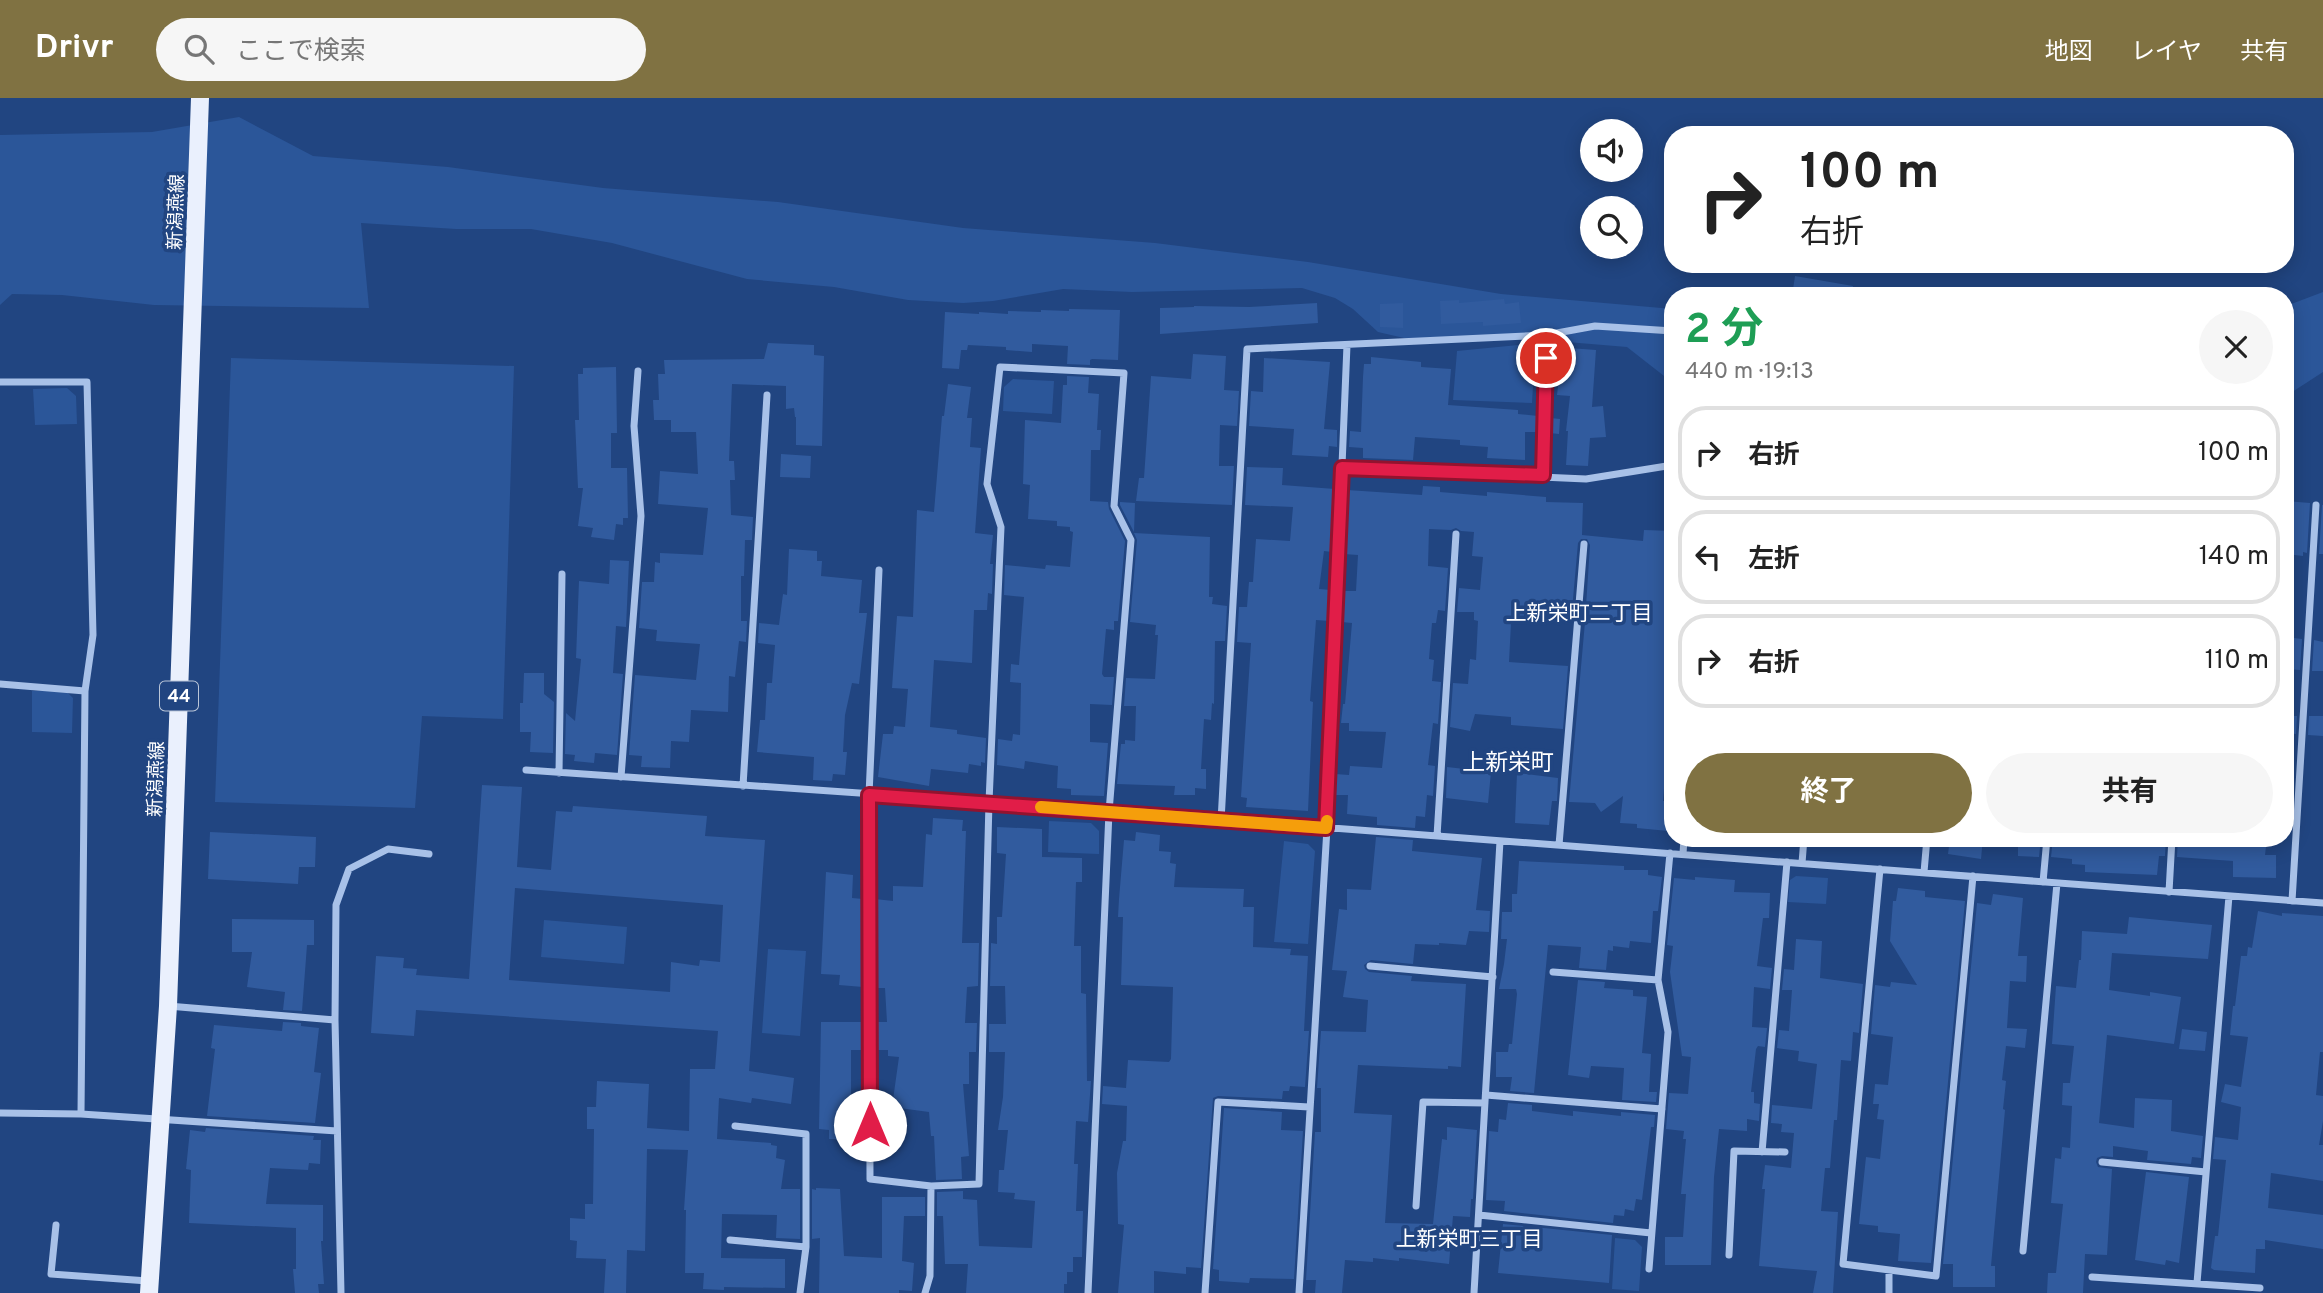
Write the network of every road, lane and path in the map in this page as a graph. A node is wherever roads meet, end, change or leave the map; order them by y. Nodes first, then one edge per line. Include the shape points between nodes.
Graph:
1 (200, 98) edge
2 (1664, 330) edge
3 (1546, 335) junction
4 (1347, 345) junction
5 (638, 371) dead end
6 (0, 382) edge
7 (766, 395) dead end
8 (1664, 466) edge
9 (1342, 468) junction
10 (1543, 475) junction
11 (2316, 505) dead end
12 (1456, 534) dead end
13 (1584, 544) dead end
14 (878, 570) dead end
15 (562, 574) dead end
16 (0, 684) edge
17 (85, 691) junction
18 (526, 770) dead end
19 (559, 773) junction
20 (621, 777) junction
21 (743, 786) junction
22 (869, 795) junction
23 (989, 802) junction
24 (1109, 812) junction
25 (1221, 821) junction
26 (1326, 828) junction
27 (1437, 836) junction
28 (1500, 841) junction
29 (1559, 845) junction
30 (1683, 847) edge
31 (1803, 847) edge
32 (1926, 847) edge
33 (2046, 847) edge
34 (2172, 847) edge
35 (1670, 853) junction
36 (429, 854) dead end
37 (1683, 854) junction
38 (1787, 862) junction
39 (1802, 863) junction
40 (1880, 869) junction
41 (1924, 872) junction
42 (1973, 876) junction
43 (2043, 882) junction
44 (2057, 883) junction
45 (2169, 892) junction
46 (2230, 896) junction
47 (2292, 901) junction
48 (2323, 903) edge
49 (1370, 966) dead end
50 (1553, 972) dead end
51 (1493, 976) junction
52 (1658, 980) junction
53 (168, 1006) junction
54 (335, 1020) junction
55 (1486, 1099) junction
56 (1309, 1107) junction
57 (1662, 1109) junction
58 (0, 1113) edge
59 (81, 1114) junction
60 (161, 1119) junction
61 (735, 1126) dead end
62 (337, 1131) junction
63 (1762, 1152) junction
64 (1785, 1153) dead end
65 (2102, 1163) dead end
66 (2206, 1172) junction
67 (931, 1186) junction
68 (1416, 1206) dead end
69 (1479, 1215) junction
70 (56, 1225) dead end
71 (1651, 1233) junction
72 (730, 1240) dead end
73 (806, 1247) junction
74 (2024, 1251) dead end
75 (1729, 1255) dead end
76 (1649, 1269) dead end
77 (1889, 1270) junction
78 (2092, 1277) dead end
79 (2197, 1283) junction
80 (149, 1287) edge
81 (2260, 1288) dead end
82 (341, 1293) edge
83 (800, 1293) edge
84 (925, 1293) edge
85 (1088, 1293) edge
86 (1205, 1293) edge
87 (1299, 1293) edge
88 (1476, 1293) edge
89 (1889, 1293) edge

1 - 53 main road, 新潟燕線 / 44
2 - 3 street via 1595,326
3 - 4 street
3 - 10 street
4 - 9 street
4 - 25 street via 1247,349
5 - 20 street via 634,426 641,516
6 - 17 street via 88,382 93,635
7 - 21 street
8 - 10 street via 1586,479
9 - 10 street
9 - 26 street
11 - 47 street
12 - 27 street
13 - 29 street
14 - 22 street
15 - 19 street
16 - 17 street
17 - 59 street
18 - 19 street
19 - 20 street
20 - 21 street
21 - 22 street
22 - 23 street
22 - 67 street via 870,1180
23 - 24 street
23 - 24 street via 1001,527 987,484 1000,367 1124,373 1114,506 1131,540
23 - 67 street via 979,1184
24 - 25 street
24 - 85 street
25 - 26 street
26 - 27 street
26 - 56 street
27 - 28 street
28 - 29 street
28 - 51 street
29 - 35 street
30 - 37 street
31 - 39 street
32 - 41 street
33 - 43 street
34 - 45 street
35 - 37 street
35 - 52 street
36 - 54 street via 388,849 349,869 336,905
37 - 38 street
38 - 39 street
38 - 63 street
39 - 40 street
40 - 41 street
40 - 77 street via 1843,1264
41 - 42 street
42 - 43 street
42 - 77 street via 1936,1276
43 - 44 street
44 - 45 street
44 - 74 street
45 - 46 street
46 - 47 street
46 - 66 street
47 - 48 street
49 - 51 street
50 - 52 street
51 - 55 street
52 - 57 street via 1668,1032
53 - 54 street
53 - 60 main road, 新潟燕線 / 44
54 - 62 street
55 - 57 street
55 - 68 street via 1423,1102
55 - 69 street
56 - 86 street via 1218,1102
56 - 87 street
57 - 71 street
58 - 59 street
59 - 60 street
60 - 62 street
60 - 80 main road, 新潟燕線 / 44
61 - 73 street via 806,1134
62 - 82 street
63 - 64 street
63 - 75 street via 1734,1151
65 - 66 street
66 - 79 street
67 - 84 street via 930,1276
69 - 71 street
69 - 88 street
70 - 80 street via 51,1274
71 - 76 street
72 - 73 street
73 - 83 street
77 - 89 street
78 - 79 street
79 - 81 street

